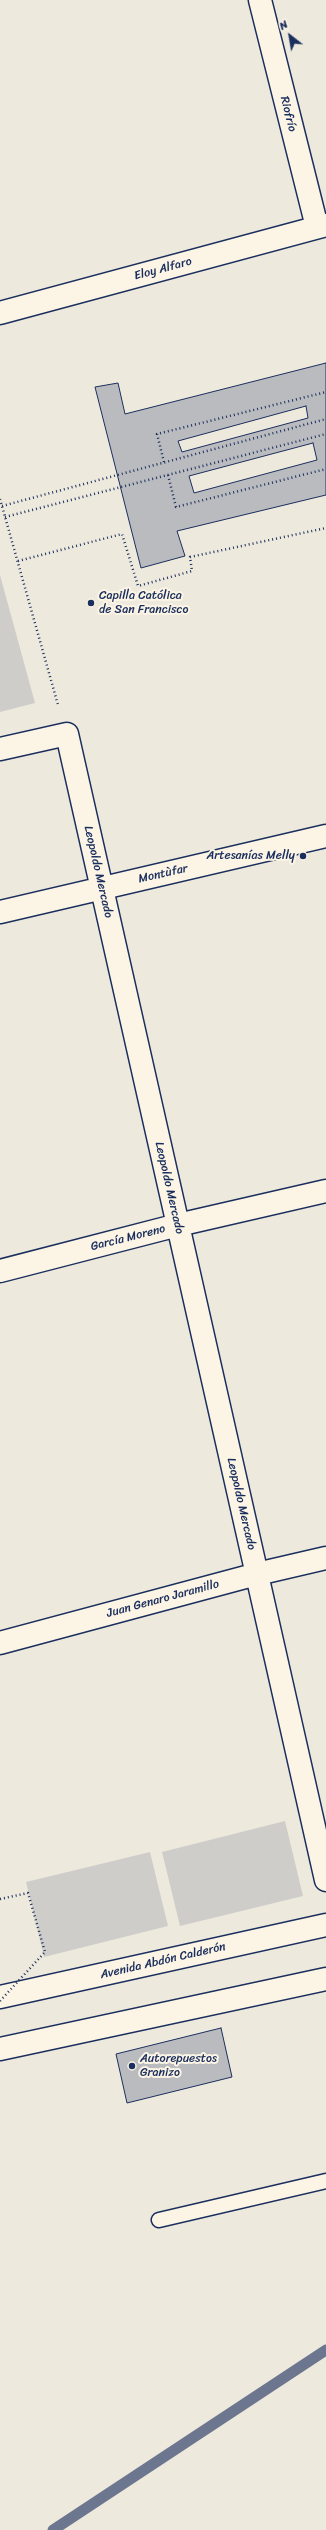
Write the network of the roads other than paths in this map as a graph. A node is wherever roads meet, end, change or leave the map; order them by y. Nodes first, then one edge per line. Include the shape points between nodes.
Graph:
1 (260, 0) edge
2 (321, 226) edge
3 (0, 313) edge
4 (0, 749) edge
5 (326, 836) edge
6 (102, 888) junction
7 (0, 912) edge
8 (326, 1191) edge
9 (178, 1225) junction
10 (0, 1270) edge
11 (326, 1558) edge
12 (257, 1574) junction
13 (0, 1643) edge
14 (326, 1880) edge
15 (326, 1924) edge
16 (326, 1979) edge
17 (0, 1997) edge
18 (0, 2049) edge
19 (326, 2181) edge
20 (159, 2220) dead end

1 - 2 street, Riofrío
2 - 3 street, Eloy Alfaro
4 - 6 street, Leopoldo Mercado via 67,734
5 - 6 street, Montùfar
6 - 7 street, Montùfar
6 - 9 street, Leopoldo Mercado
8 - 9 street, García Moreno
9 - 10 street, García Moreno
9 - 12 street, Leopoldo Mercado
11 - 12 street, Juan Genaro Jaramillo
12 - 13 street, Juan Genaro Jaramillo
12 - 14 street, Leopoldo Mercado
15 - 17 street, Avenida Abdón Calderón
16 - 18 street
19 - 20 lane

